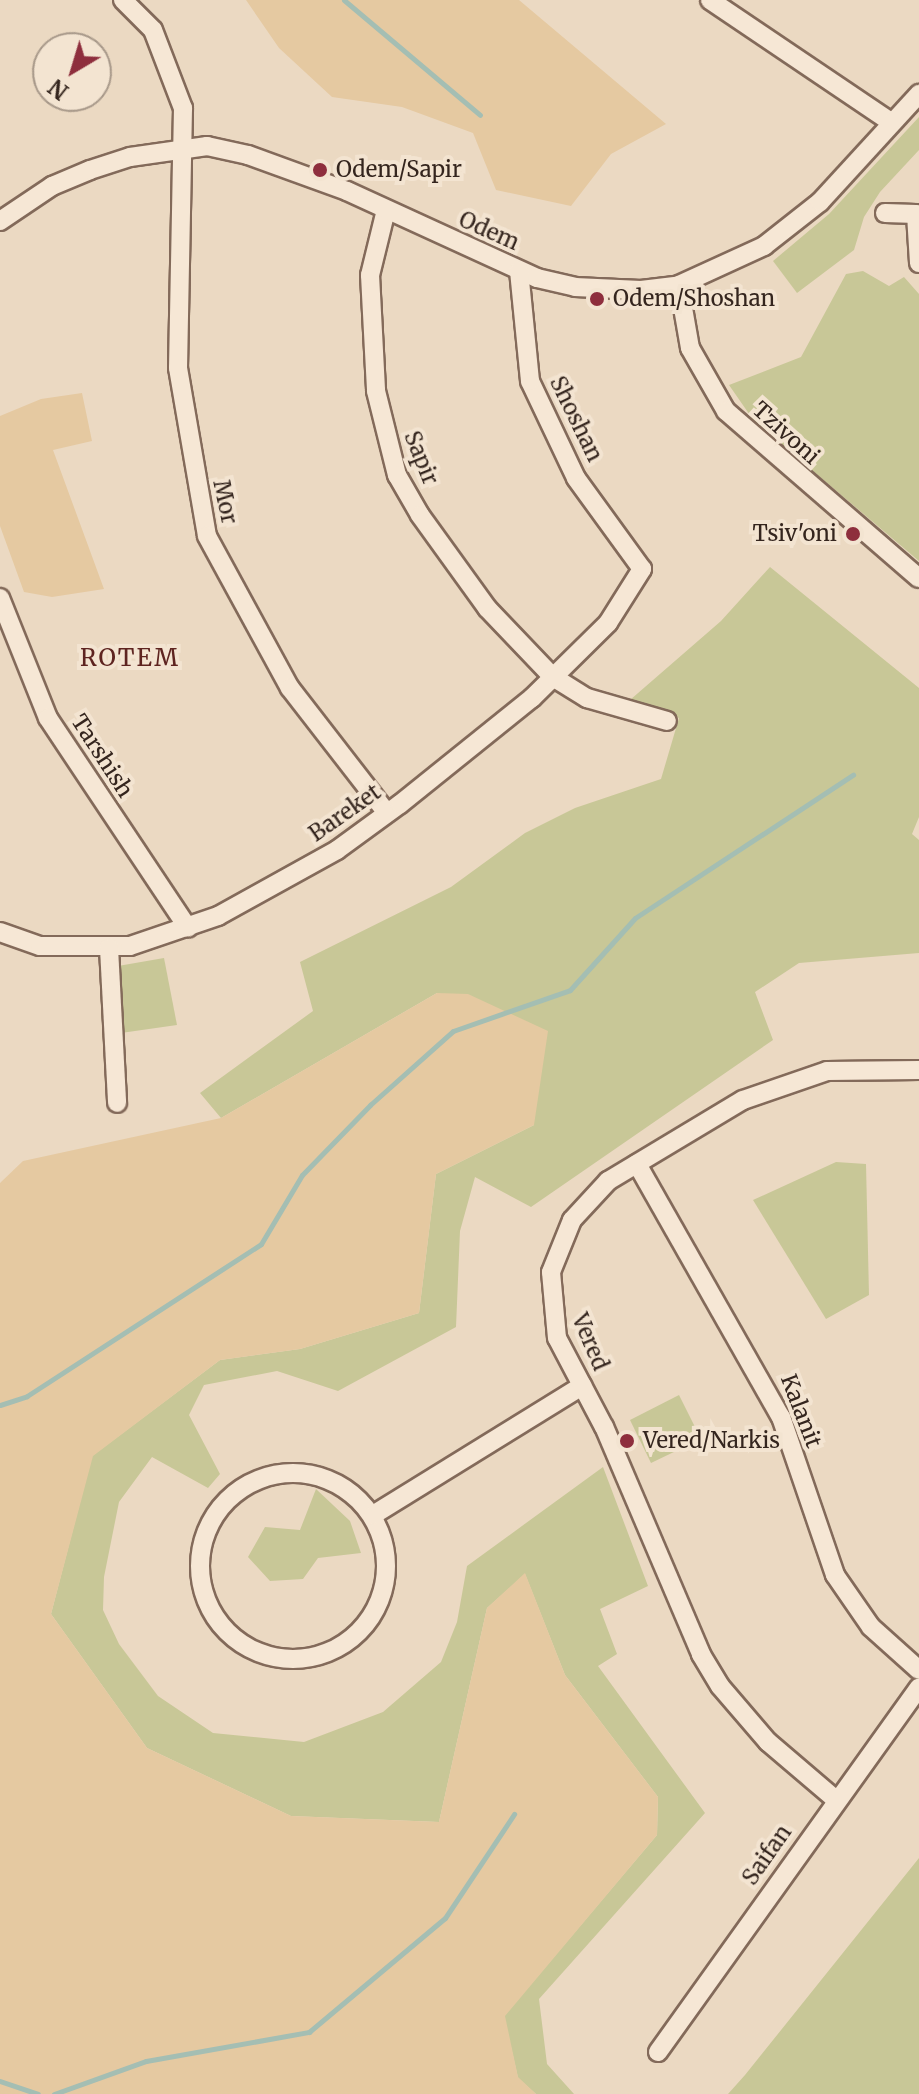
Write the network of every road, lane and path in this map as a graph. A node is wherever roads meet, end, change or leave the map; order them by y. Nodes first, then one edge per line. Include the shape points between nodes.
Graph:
1 (123, 0) edge
2 (710, 0) edge
3 (919, 94) edge
4 (891, 122) junction
5 (185, 148) junction
6 (386, 210) junction
7 (885, 213) dead end
8 (0, 221) edge
9 (919, 263) edge
10 (519, 271) junction
11 (679, 285) junction
12 (642, 569) joint
13 (919, 578) edge
14 (0, 598) edge
15 (553, 677) junction
16 (667, 721) dead end
17 (387, 813) junction
18 (188, 928) junction
19 (2, 939) edge
20 (109, 948) junction
21 (919, 1070) edge
22 (117, 1103) dead end
23 (637, 1164) junction
24 (582, 1386) junction
25 (373, 1515) junction
26 (919, 1670) edge
27 (919, 1688) edge
28 (835, 1799) junction
29 (658, 2052) dead end

1 - 5 street, Mor via 153,30 165,51 183,108
2 - 4 street
3 - 4 street, Odem
4 - 11 street, Odem via 794,225 726,267
5 - 6 street, Odem via 207,146 248,155
5 - 8 street, Odem via 90,170 52,186
5 - 17 street, Mor via 178,368 207,536 290,688
6 - 10 street, Odem
6 - 15 street, Sapir via 370,275 370,327 376,391 397,475 478,596
7 - 9 street via 916,214
10 - 11 street, Odem via 575,287 641,290
10 - 12 street, Shoshan via 530,381 576,478
11 - 13 street, Tzivoni via 690,348 726,411
12 - 15 street, Bareket via 608,623
14 - 18 street, Tarshish via 48,718
15 - 16 street, Sapir via 587,698
15 - 17 street, Bareket
17 - 18 street, Bareket via 337,850
18 - 20 street, Bareket
19 - 20 street, Bareket
20 - 22 street
21 - 23 street, Vered via 827,1071 775,1085
23 - 24 street, Vered via 587,1202 556,1252 552,1315 557,1338
23 - 26 street, Kalanit via 776,1406 835,1575 871,1627
24 - 25 street
24 - 28 street, Vered via 625,1474 681,1617 720,1686 768,1742
25 - 25 street via 351,1492 323,1477 291,1472 260,1478 233,1494 212,1518 201,1547 200,1579 210,1609 228,1634 253,1651 283,1659 313,1658 341,1647 364,1628 384,1588 385,1543
27 - 28 street, Saifan
28 - 29 street, Saifan

